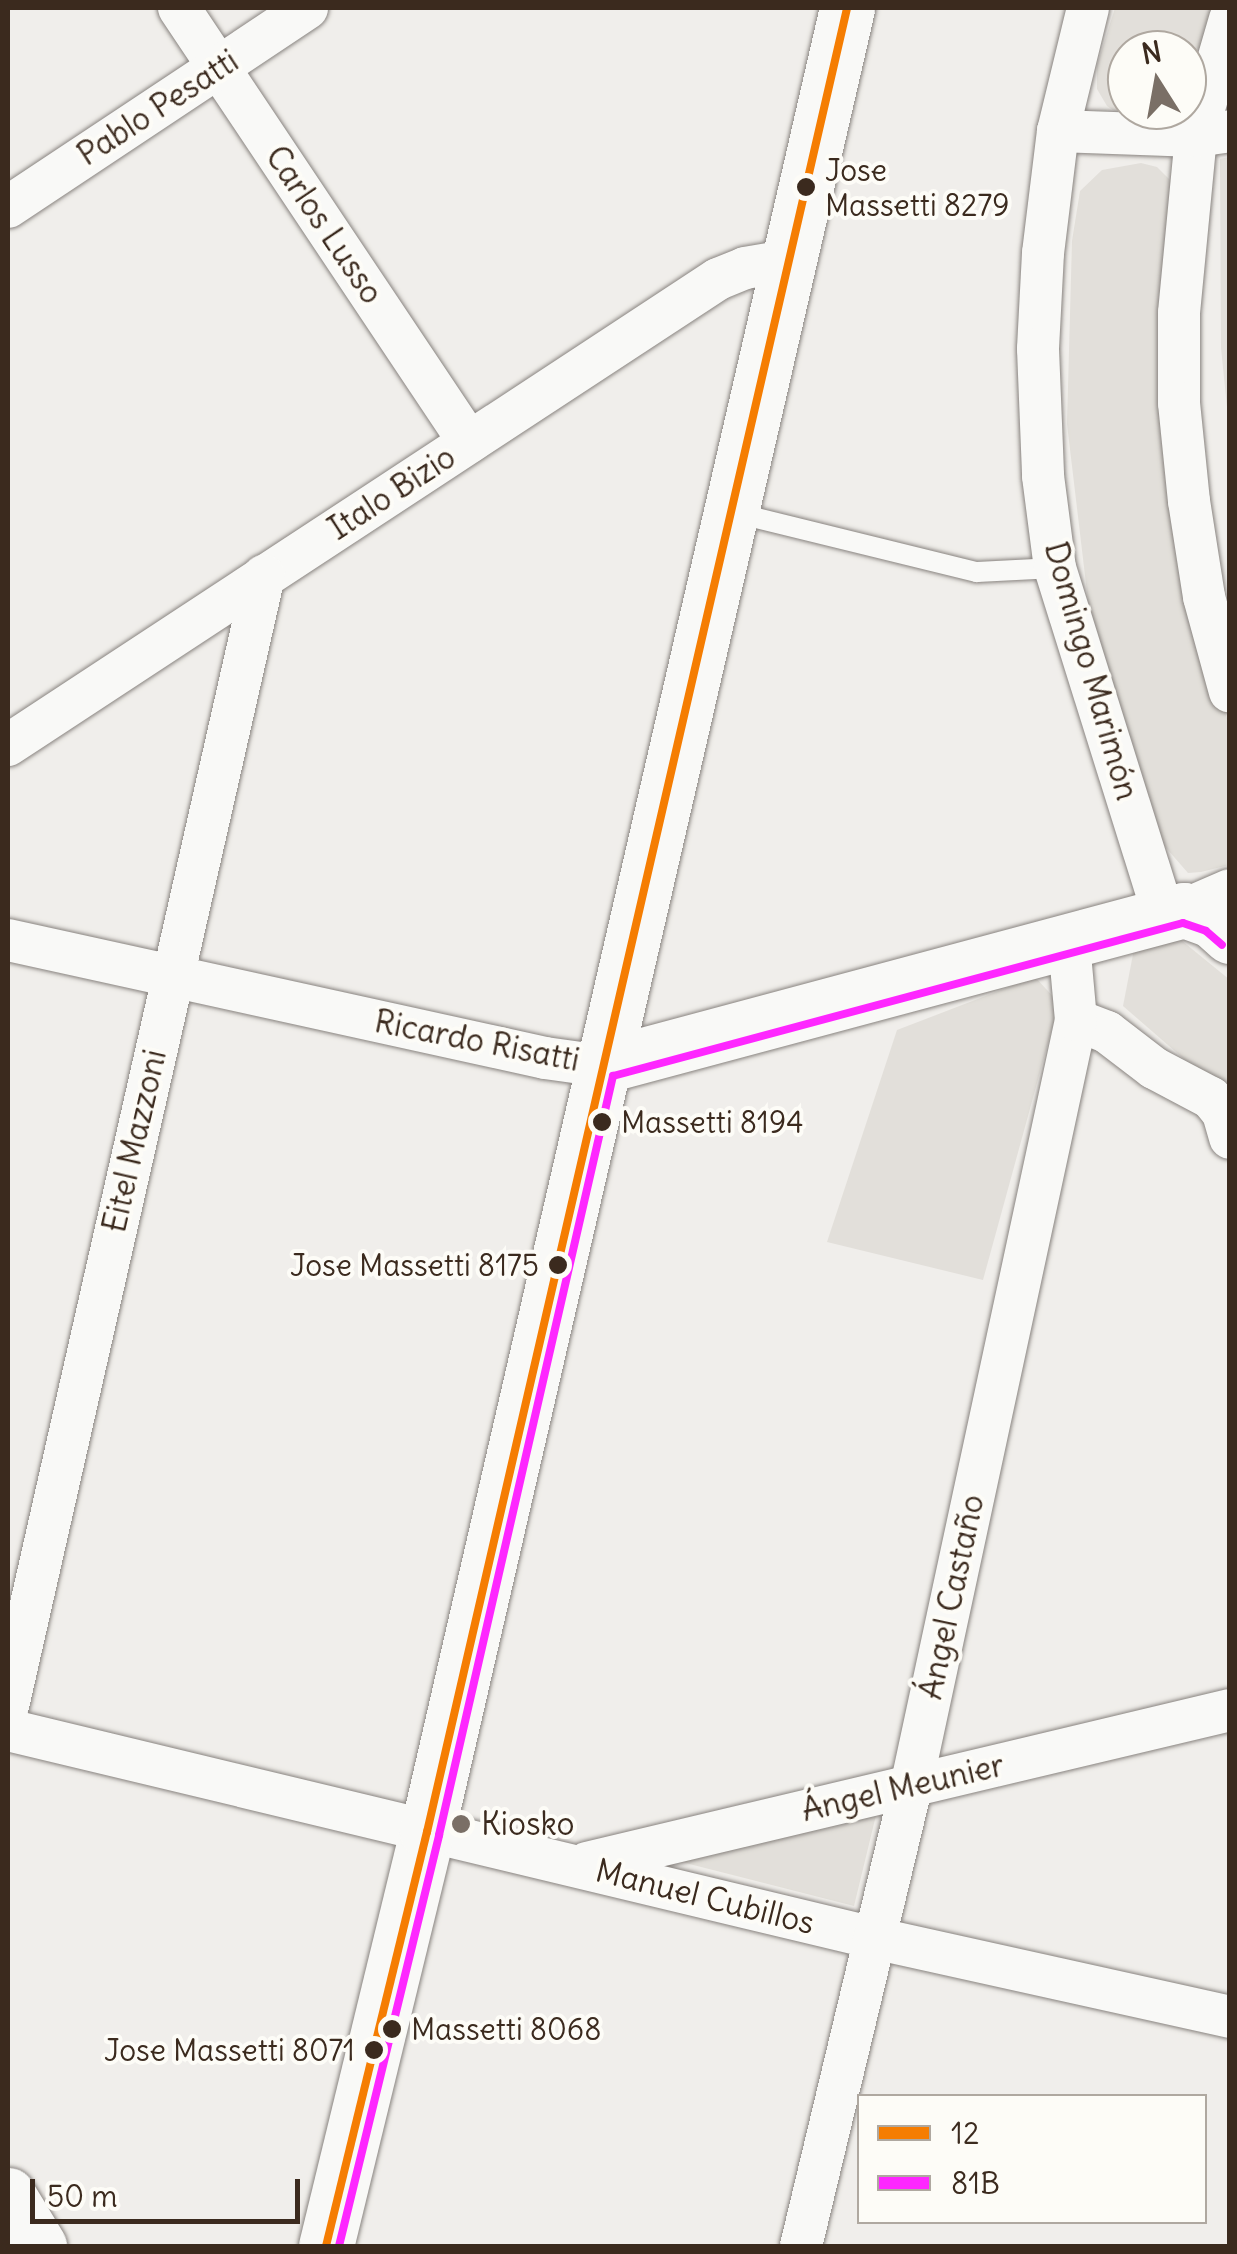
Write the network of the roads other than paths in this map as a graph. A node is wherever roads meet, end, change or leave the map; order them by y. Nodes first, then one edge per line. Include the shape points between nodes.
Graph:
1 (179, 8) edge
2 (307, 8) edge
3 (848, 8) edge
4 (1088, 8) edge
5 (1230, 20) edge
6 (219, 69) junction
7 (1058, 131) junction
8 (1213, 134) edge
9 (8, 207) edge
10 (786, 261) junction
11 (469, 442) junction
12 (730, 512) junction
13 (1055, 568) junction
14 (264, 576) junction
15 (1230, 692) edge
16 (8, 746) edge
17 (1202, 913) edge
18 (8, 940) edge
19 (1070, 943) junction
20 (172, 976) junction
21 (1076, 1020) junction
22 (602, 1066) junction
23 (1230, 1138) edge
24 (8, 1706) edge
25 (1230, 1710) edge
26 (8, 1730) edge
27 (911, 1786) junction
28 (428, 1832) junction
29 (576, 1866) junction
30 (874, 1938) junction
31 (1230, 2017) edge
32 (8, 2195) edge
33 (40, 2246) edge
34 (326, 2246) edge
35 (801, 2246) edge

1 - 6 street, Carlos Lusso
2 - 6 street, Pablo Pesatti
3 - 10 main road
4 - 7 street, Domingo Marimón
5 - 8 street
6 - 9 street, Pablo Pesatti
6 - 11 street, Carlos Lusso
7 - 8 street
7 - 13 street, Domingo Marimón via 1038,349
8 - 15 street via 1179,314 1179,403 1204,597
10 - 11 street, Italo Bizio via 718,279
10 - 12 main road
11 - 14 street, Italo Bizio
12 - 13 lane via 978,572
12 - 22 main road
13 - 17 street, Domingo Marimón
14 - 16 street, Italo Bizio
14 - 20 street, Eitel Mazzoni
17 - 19 main road, Ricardo Risatti
18 - 20 street, Ricardo Risatti
19 - 21 street, Ángel Castaño
19 - 22 main road, Ricardo Risatti
20 - 22 street, Ricardo Risatti
20 - 24 street, Eitel Mazzoni
21 - 23 street via 1107,1032 1154,1068 1211,1098 1224,1113
21 - 27 street, Ángel Castaño
22 - 28 main road
25 - 27 street, Ángel Meunier
26 - 28 street, Manuel Cubillos
27 - 29 street, Ángel Meunier
27 - 30 street, Ángel Castaño
28 - 29 street, Manuel Cubillos
28 - 34 main road
29 - 30 street, Manuel Cubillos
30 - 31 street, Manuel Cubillos
30 - 35 street, Ángel Castaño
32 - 33 main road

